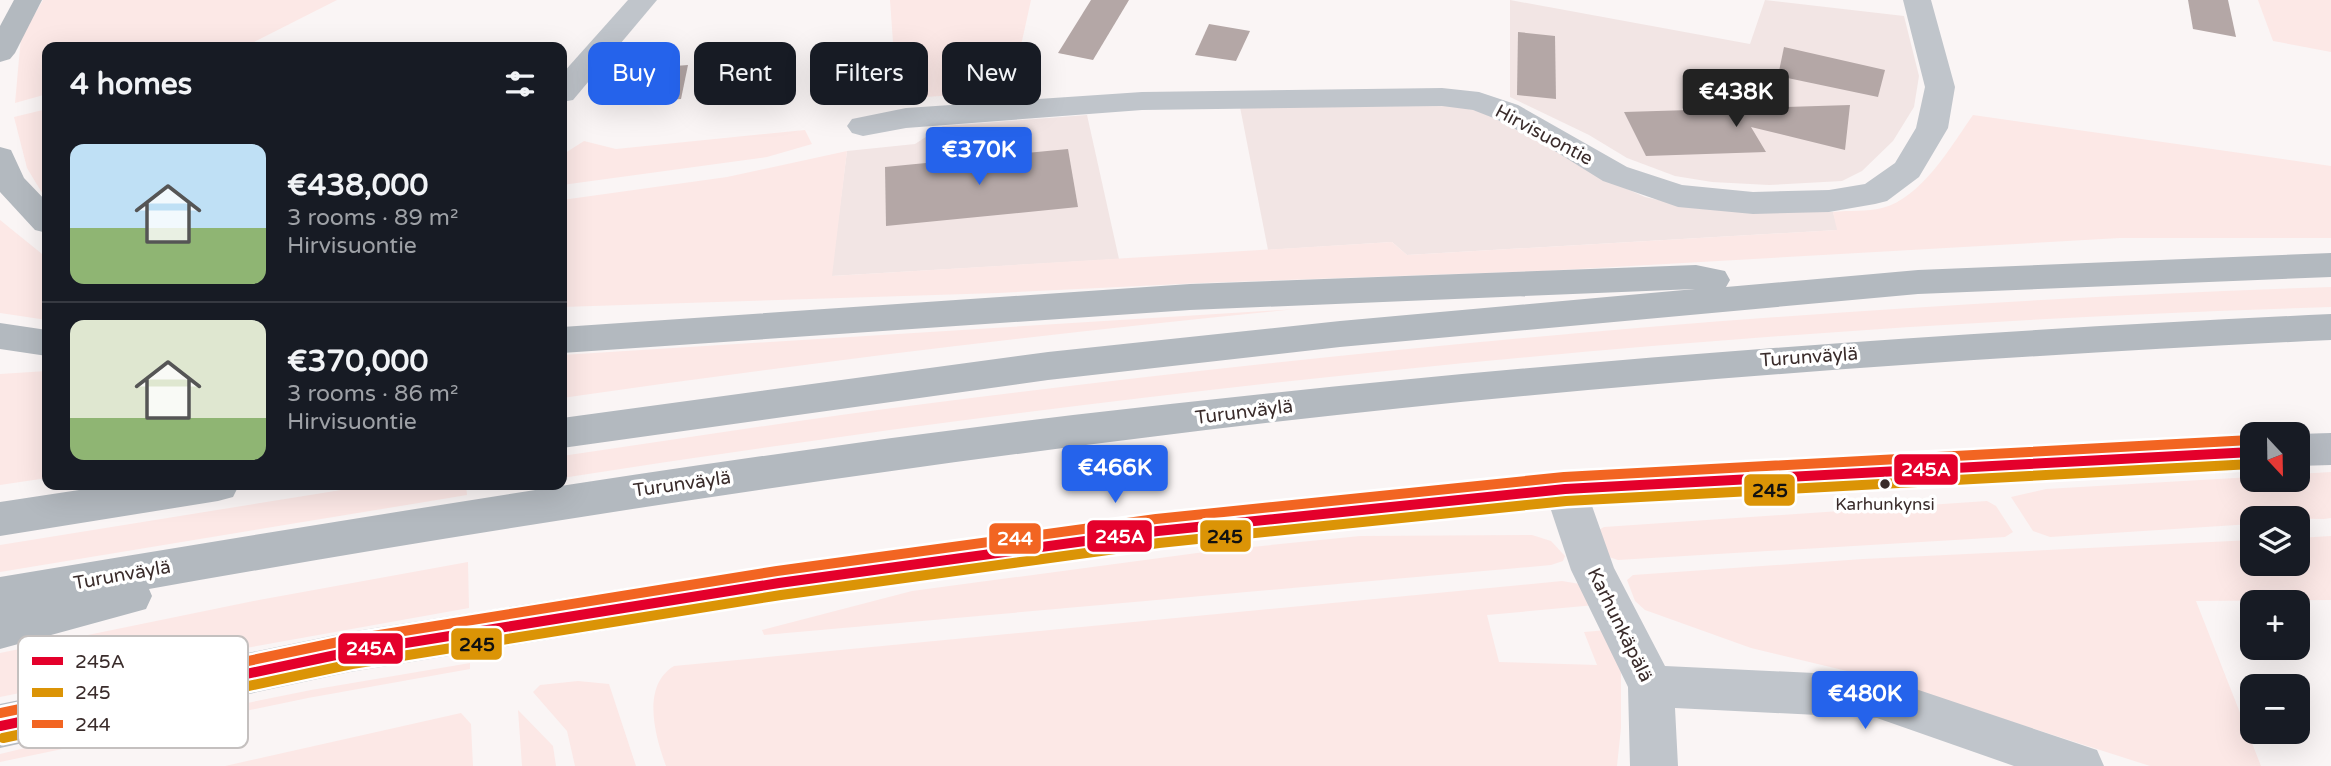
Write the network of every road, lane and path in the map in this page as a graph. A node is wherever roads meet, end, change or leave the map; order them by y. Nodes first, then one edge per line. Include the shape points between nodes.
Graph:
1 (28, 0) edge
2 (643, 0) edge
3 (1917, 0) edge
4 (0, 52) edge
5 (567, 87) edge
6 (863, 126) dead end
7 (0, 157) edge
8 (42, 217) edge
9 (2331, 265) edge
10 (1811, 292) junction
11 (567, 327) edge
12 (2331, 327) edge
13 (643, 335) junction
14 (0, 336) edge
15 (567, 340) edge
16 (42, 342) edge
17 (567, 432) edge
18 (2331, 449) edge
19 (2310, 450) edge
20 (2240, 453) edge
21 (1565, 489) junction
22 (186, 490) edge
23 (0, 519) edge
24 (342, 538) junction
25 (0, 596) edge
26 (0, 628) edge
27 (248, 673) edge
28 (1651, 686) junction
29 (18, 722) edge
30 (0, 726) edge
31 (1654, 766) edge
32 (2080, 766) edge

1 - 4 highway
2 - 5 street
3 - 6 street, Hirvisuontie via 1940,86 1932,128 1907,170 1875,193 1829,201 1753,203 1678,196 1615,174 1507,112 1479,101 1443,97 1142,101 906,118
7 - 8 highway via 9,182
9 - 10 highway via 1917,282
10 - 13 highway via 1696,277 1613,280 1190,297
10 - 17 highway via 1340,334 1048,366
11 - 13 highway
12 - 24 highway, Turunväylä via 1642,369 1358,398 667,486
13 - 15 highway
14 - 16 highway
18 - 19 main road
20 - 21 main road
21 - 27 main road via 1158,531 779,583 349,652
21 - 28 street, Karhunkäpälä via 1593,570
22 - 23 highway
24 - 25 highway, Turunväylä
24 - 26 highway
28 - 31 street, Karhunkäpälä
28 - 32 street via 1877,697
29 - 30 main road

